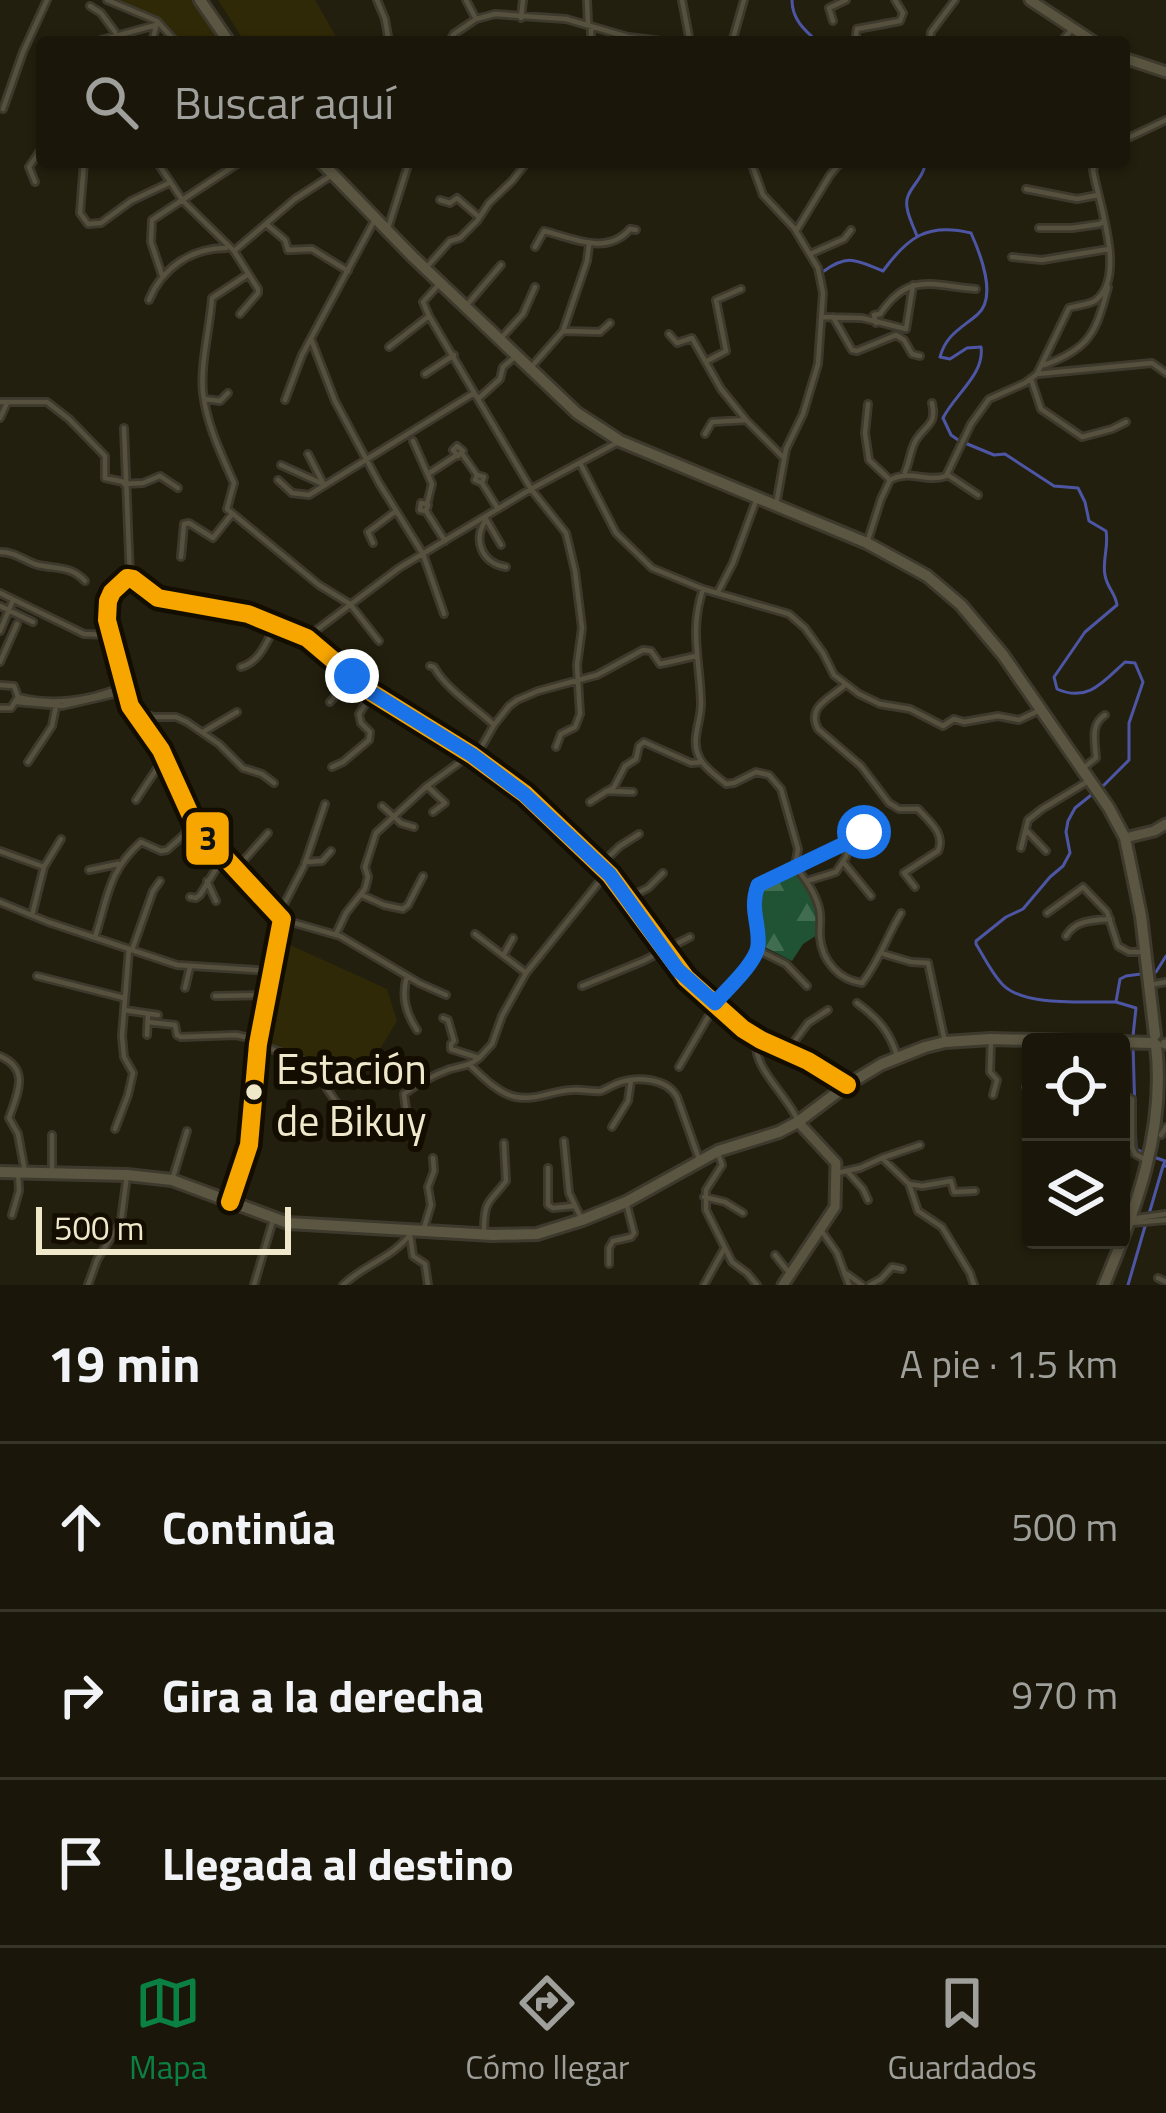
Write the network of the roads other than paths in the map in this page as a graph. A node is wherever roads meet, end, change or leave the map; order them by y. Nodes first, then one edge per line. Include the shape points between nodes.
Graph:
1 (47, 0) edge
2 (106, 0) edge
3 (200, 0) edge
4 (377, 0) edge
5 (466, 0) edge
6 (523, 0) edge
7 (587, 0) edge
8 (682, 0) edge
9 (744, 0) edge
10 (846, 0) edge
11 (895, 0) edge
12 (955, 0) edge
13 (1030, 0) edge
14 (91, 6) dead end
15 (120, 6) junction
16 (101, 13) junction
17 (521, 18) junction
18 (476, 19) junction
19 (832, 21) dead end
20 (156, 23) junction
21 (589, 26) junction
22 (1072, 28) junction
23 (116, 34) junction
24 (110, 36) edge
25 (153, 36) edge
26 (170, 36) edge
27 (226, 36) edge
28 (388, 36) edge
29 (453, 36) edge
30 (590, 36) edge
31 (624, 36) edge
32 (689, 36) edge
33 (734, 36) edge
34 (856, 36) edge
35 (931, 36) edge
36 (1066, 36) edge
37 (1085, 36) edge
38 (1130, 60) edge
39 (1166, 72) edge
40 (4, 109) dead end
41 (1166, 120) edge
42 (1130, 137) edge
43 (36, 157) edge
44 (84, 168) edge
45 (161, 168) edge
46 (231, 168) edge
47 (326, 168) edge
48 (408, 168) edge
49 (522, 168) edge
50 (753, 168) edge
51 (836, 168) edge
52 (1094, 168) edge
53 (332, 175) junction
54 (35, 182) dead end
55 (169, 182) junction
56 (1026, 189) dead end
57 (1098, 195) junction
58 (440, 200) dead end
59 (183, 201) junction
60 (479, 217) junction
61 (376, 218) junction
62 (1104, 220) junction
63 (266, 224) junction
64 (1039, 228) dead end
65 (387, 230) junction
66 (636, 230) dead end
67 (851, 230) dead end
68 (796, 231) junction
69 (589, 245) junction
70 (535, 247) dead end
71 (1109, 248) junction
72 (233, 250) junction
73 (810, 254) junction
74 (1012, 257) dead end
75 (501, 265) dead end
76 (425, 269) junction
77 (349, 271) junction
78 (248, 274) junction
79 (162, 275) junction
80 (1109, 281) junction
81 (440, 284) junction
82 (913, 285) junction
83 (536, 287) dead end
84 (741, 289) dead end
85 (976, 289) dead end
86 (149, 300) dead end
87 (464, 307) junction
88 (240, 314) dead end
89 (429, 316) junction
90 (822, 317) junction
91 (833, 317) junction
92 (610, 322) dead end
93 (876, 322) junction
94 (563, 331) junction
95 (669, 334) dead end
96 (311, 339) junction
97 (499, 340) junction
98 (388, 347) dead end
99 (454, 355) junction
100 (516, 356) junction
101 (920, 356) dead end
102 (707, 361) junction
103 (1042, 366) junction
104 (529, 369) junction
105 (1166, 373) edge
106 (425, 374) dead end
107 (1034, 377) junction
108 (228, 393) dead end
109 (476, 396) junction
110 (204, 399) junction
111 (285, 400) dead end
112 (3, 403) edge
113 (932, 403) dead end
114 (868, 404) dead end
115 (0, 418) edge
116 (746, 420) junction
117 (1126, 422) dead end
118 (124, 428) dead end
119 (705, 434) dead end
120 (413, 441) dead end
121 (620, 441) junction
122 (308, 454) dead end
123 (783, 458) junction
124 (366, 459) junction
125 (580, 464) junction
126 (281, 465) dead end
127 (428, 474) junction
128 (904, 474) junction
129 (948, 475) junction
130 (278, 480) dead end
131 (890, 480) junction
132 (124, 483) junction
133 (325, 485) junction
134 (178, 488) dead end
135 (531, 489) junction
136 (978, 495) dead end
137 (757, 498) junction
138 (776, 505) junction
139 (498, 509) junction
140 (396, 512) junction
141 (232, 514) junction
142 (486, 519) junction
143 (445, 541) junction
144 (373, 543) dead end
145 (867, 543) junction
146 (501, 545) dead end
147 (0, 553) edge
148 (423, 554) junction
149 (181, 557) dead end
150 (506, 567) dead end
151 (130, 578) junction
152 (85, 581) dead end
153 (703, 589) junction
154 (0, 593) edge
155 (717, 594) junction
156 (13, 600) junction
157 (350, 604) junction
158 (0, 606) edge
159 (8, 610) junction
160 (444, 614) dead end
161 (33, 622) dead end
162 (17, 624) dead end
163 (276, 624) junction
164 (0, 632) edge
165 (110, 635) junction
166 (307, 638) junction
167 (379, 641) dead end
168 (4, 645) edge
169 (696, 656) junction
170 (0, 662) edge
171 (430, 666) dead end
172 (241, 667) dead end
173 (352, 676) junction
174 (578, 681) junction
175 (846, 684) junction
176 (0, 685) edge
177 (124, 689) junction
178 (372, 693) junction
179 (18, 700) junction
180 (330, 702) dead end
181 (56, 706) junction
182 (0, 708) edge
183 (1041, 710) junction
184 (134, 712) junction
185 (237, 712) dead end
186 (1105, 715) dead end
187 (494, 724) junction
188 (203, 732) junction
189 (556, 747) dead end
190 (472, 755) junction
191 (164, 758) junction
192 (28, 762) dead end
193 (702, 762) junction
194 (332, 767) dead end
195 (274, 783) dead end
196 (1092, 783) junction
197 (428, 786) junction
198 (608, 791) junction
199 (633, 792) dead end
200 (136, 800) dead end
201 (590, 802) dead end
202 (325, 804) dead end
203 (382, 806) dead end
204 (433, 812) dead end
205 (394, 816) junction
206 (1166, 824) edge
207 (195, 825) junction
208 (414, 827) dead end
209 (1026, 830) junction
210 (864, 832) dead end
211 (268, 833) dead end
212 (639, 834) dead end
213 (62, 838) dead end
214 (1125, 838) junction
215 (1023, 840) dead end
216 (849, 842) junction
217 (0, 850) edge
218 (331, 850) dead end
219 (1046, 851) dead end
220 (224, 856) junction
221 (304, 861) junction
222 (843, 862) junction
223 (116, 866) junction
224 (795, 866) junction
225 (44, 867) junction
226 (237, 868) junction
227 (603, 869) junction
228 (89, 870) dead end
229 (663, 873) dead end
230 (423, 876) dead end
231 (160, 880) dead end
232 (207, 881) junction
233 (807, 881) junction
234 (915, 887) dead end
235 (362, 895) junction
236 (871, 896) dead end
237 (190, 897) dead end
238 (628, 898) junction
239 (0, 902) edge
240 (216, 902) dead end
241 (901, 913) dead end
242 (1047, 913) dead end
243 (32, 915) junction
244 (281, 916) junction
245 (1110, 919) junction
246 (336, 934) junction
247 (475, 934) dead end
248 (1066, 936) dead end
249 (690, 937) dead end
250 (95, 938) junction
251 (513, 938) dead end
252 (130, 950) junction
253 (758, 950) junction
254 (665, 952) junction
255 (1146, 952) junction
256 (884, 954) junction
257 (503, 956) junction
258 (190, 967) junction
259 (272, 971) junction
260 (526, 973) junction
261 (37, 976) dead end
262 (407, 976) junction
263 (1149, 978) junction
264 (1166, 982) edge
265 (582, 986) dead end
266 (807, 986) dead end
267 (184, 988) dead end
268 (268, 995) junction
269 (446, 995) dead end
270 (215, 996) dead end
271 (124, 998) junction
272 (857, 1003) dead end
273 (717, 1005) junction
274 (124, 1010) junction
275 (828, 1010) dead end
276 (148, 1014) junction
277 (158, 1015) dead end
278 (443, 1018) dead end
279 (148, 1022) junction
280 (417, 1030) dead end
281 (147, 1035) dead end
282 (991, 1039) junction
283 (761, 1040) junction
284 (1022, 1040) edge
285 (1130, 1041) edge
286 (1161, 1041) edge
287 (258, 1042) junction
288 (945, 1042) junction
289 (788, 1050) junction
290 (0, 1056) edge
291 (897, 1057) junction
292 (479, 1058) junction
293 (470, 1065) junction
294 (679, 1067) dead end
295 (631, 1080) junction
296 (848, 1085) junction
297 (993, 1095) dead end
298 (1130, 1098) edge
299 (1165, 1100) edge
300 (335, 1120) dead end
301 (799, 1122) junction
302 (417, 1124) dead end
303 (612, 1127) dead end
304 (115, 1129) dead end
305 (188, 1131) dead end
306 (1164, 1131) edge
307 (52, 1135) dead end
308 (564, 1141) dead end
309 (504, 1144) dead end
310 (920, 1145) dead end
311 (718, 1151) junction
312 (882, 1158) junction
313 (433, 1159) dead end
314 (699, 1160) junction
315 (1152, 1160) junction
316 (548, 1168) dead end
317 (0, 1172) edge
318 (22, 1172) junction
319 (842, 1172) junction
320 (52, 1173) junction
321 (128, 1174) junction
322 (172, 1180) junction
323 (909, 1184) junction
324 (235, 1186) junction
325 (975, 1191) dead end
326 (704, 1197) junction
327 (868, 1200) dead end
328 (229, 1201) junction
329 (626, 1202) junction
330 (574, 1206) junction
331 (743, 1213) dead end
332 (12, 1215) dead end
333 (1166, 1217) edge
334 (273, 1220) junction
335 (582, 1220) junction
336 (1136, 1223) edge
337 (821, 1230) junction
338 (415, 1233) junction
339 (484, 1235) junction
340 (724, 1249) junction
341 (775, 1255) dead end
342 (609, 1264) dead end
343 (902, 1269) dead end
344 (790, 1274) junction
345 (847, 1274) junction
346 (1158, 1278) dead end
347 (1166, 1282) edge
348 (88, 1285) edge
349 (254, 1285) edge
350 (343, 1285) edge
351 (428, 1285) edge
352 (704, 1285) edge
353 (758, 1285) edge
354 (783, 1285) edge
355 (849, 1285) edge
356 (866, 1285) edge
357 (974, 1285) edge
358 (1103, 1285) edge

1 - 40 street
2 - 15 street
3 - 27 main road
4 - 28 street
5 - 18 street
6 - 17 street
7 - 21 street
8 - 32 street
9 - 33 street
10 - 19 street via 829,8
11 - 34 street via 900,21 857,28
12 - 35 street
13 - 22 street
14 - 16 street
15 - 16 street
15 - 20 street
16 - 23 street
17 - 18 street
17 - 21 street
18 - 29 street
20 - 23 street
20 - 25 street
20 - 26 street
21 - 30 street
21 - 31 street
22 - 36 street
22 - 37 street
23 - 24 street
38 - 39 street
41 - 42 street
43 - 54 street via 29,167
44 - 55 street via 80,213 88,224
45 - 55 street
46 - 59 street
47 - 53 main road
48 - 65 street
49 - 60 street
50 - 68 street via 763,195
51 - 68 street
52 - 57 street
53 - 61 main road
53 - 63 street
55 - 59 street
56 - 57 street via 1077,200
57 - 62 street
58 - 60 street via 458,198
59 - 72 street
59 - 79 street via 152,220
60 - 76 street
61 - 65 main road
61 - 77 street
62 - 64 street
62 - 71 street
63 - 72 street
63 - 77 street via 288,250 313,249
65 - 76 main road
66 - 69 street
67 - 73 street
68 - 73 street
69 - 70 street via 544,231
69 - 94 street
71 - 74 street
71 - 80 street
72 - 78 street
72 - 79 street via 200,252
73 - 90 street via 822,283
75 - 87 street
76 - 81 main road
77 - 96 street
78 - 88 street via 258,292
78 - 110 street via 212,298
79 - 86 street
80 - 103 street via 1095,301 1069,308
80 - 103 street via 1082,347
81 - 87 main road
81 - 89 street via 423,302
82 - 85 street
82 - 93 street via 896,293
82 - 93 street via 908,328
83 - 97 street
84 - 102 street via 716,300 726,351
87 - 97 main road
89 - 98 street
89 - 99 street
90 - 91 street
90 - 123 street via 818,364
91 - 93 street
91 - 101 street via 852,350 896,335
92 - 94 street via 600,332
94 - 104 street
95 - 102 street via 677,343 692,338
96 - 111 street
96 - 124 street
97 - 100 main road
99 - 106 street
99 - 109 street
100 - 104 main road
100 - 109 street
102 - 116 street
103 - 107 street
104 - 121 main road
105 - 107 street via 1152,363
107 - 117 street via 1040,410 1082,437
107 - 129 street via 987,402
108 - 110 street
109 - 124 street
109 - 135 street
110 - 141 street via 234,483
112 - 115 street
112 - 132 street via 47,402 105,456 104,477
113 - 128 street via 933,419
114 - 131 street via 868,460
116 - 119 street via 712,422
116 - 123 street
118 - 132 street
120 - 127 street
121 - 125 street
121 - 137 main road
122 - 133 street
123 - 138 street
124 - 133 street
124 - 140 street
125 - 135 street
125 - 153 street via 628,546 652,568
126 - 133 street
127 - 139 street via 459,455 484,477
127 - 143 street via 426,507
128 - 129 street
128 - 131 street
129 - 136 street
130 - 133 street via 300,496
131 - 145 street
132 - 134 street via 160,476
132 - 151 street
135 - 139 street
135 - 174 street via 563,528 573,557 582,628
137 - 138 main road
137 - 155 street
138 - 145 main road
139 - 142 street
140 - 144 street via 368,532
140 - 148 street
141 - 149 street via 213,538 184,524
141 - 157 street
142 - 143 street
142 - 146 street
142 - 150 street via 479,545 489,561
143 - 148 street
145 - 183 main road via 962,605
147 - 152 street via 72,570
148 - 157 street
148 - 160 street
151 - 163 street via 158,598
151 - 165 street via 108,601
153 - 155 street
153 - 169 street
154 - 156 street
155 - 175 street via 789,614
156 - 159 street
156 - 165 street via 84,634
157 - 166 street
157 - 167 street
158 - 159 street
159 - 161 street
159 - 164 street
162 - 168 street
163 - 166 street
163 - 172 street via 259,656
165 - 177 street
166 - 173 street
168 - 170 street
169 - 174 street via 660,664 643,650
169 - 193 street
171 - 187 street
173 - 178 street
173 - 180 street
174 - 187 street via 517,700
174 - 189 street via 579,719
175 - 183 street via 943,726 954,719 1019,720
175 - 234 street via 817,707 814,723 889,803 918,808 940,835 938,851 904,873
176 - 179 street via 14,686
177 - 179 street
177 - 181 street
177 - 184 street
178 - 190 street
178 - 194 street via 359,714 369,740
179 - 181 street
179 - 182 street
181 - 192 street
183 - 196 main road
184 - 188 street via 180,718
184 - 191 street
185 - 188 street
186 - 196 street via 1095,727
187 - 190 street
188 - 195 street
190 - 197 street
190 - 227 street
191 - 200 street
191 - 207 street
193 - 198 street via 644,742
193 - 224 street via 726,784 756,772 775,779 798,849
196 - 209 street via 1035,813
196 - 214 main road
197 - 204 street via 445,803
197 - 205 street
198 - 199 street
198 - 201 street
202 - 221 street
203 - 205 street
205 - 208 street
205 - 235 street via 376,833
206 - 214 street
207 - 220 street
207 - 223 street via 166,850 141,842
209 - 215 street via 1021,848
209 - 219 street
210 - 216 street
211 - 226 street
212 - 227 street
213 - 225 street
214 - 255 main road
216 - 222 street
216 - 224 street
217 - 225 street
218 - 221 street
220 - 226 street
220 - 232 street
221 - 244 street
222 - 233 street
222 - 236 street
223 - 228 street
223 - 250 street
224 - 233 street
224 - 253 street via 756,888
225 - 243 street
226 - 244 street
227 - 238 street
227 - 260 street
229 - 238 street
230 - 235 street via 403,909
231 - 252 street
232 - 237 street
232 - 240 street
233 - 256 street via 830,966 862,983
235 - 246 street
238 - 254 street
239 - 243 street
241 - 256 street
242 - 245 street via 1083,887
243 - 250 street
244 - 246 street
244 - 259 street
245 - 248 street via 1079,924
245 - 255 street via 1118,946
246 - 262 street
247 - 257 street
249 - 254 street
250 - 252 street
251 - 257 street
252 - 258 street
252 - 271 street
253 - 266 street
253 - 273 street
254 - 265 street
254 - 273 street
255 - 263 main road
256 - 288 street via 929,964
257 - 260 street
258 - 259 street
258 - 267 street
259 - 268 street
260 - 292 street
261 - 271 street
262 - 269 street
262 - 280 street via 406,1013
263 - 264 street
263 - 286 main road
268 - 270 street
268 - 287 street
271 - 274 street
272 - 291 street via 890,1034
273 - 283 street
273 - 294 street
274 - 276 street
274 - 304 street via 123,1051 133,1073
275 - 289 street
276 - 277 street
276 - 279 street
278 - 292 street via 451,1049
279 - 281 street
279 - 287 street via 175,1025 181,1036
282 - 284 main road
282 - 288 main road
282 - 297 street
283 - 289 street
283 - 301 street via 755,1056
285 - 286 main road
286 - 299 main road
287 - 300 street via 325,1072 341,1110
287 - 324 street via 249,1145
288 - 291 main road
289 - 296 street
290 - 318 street via 20,1075 9,1118
291 - 296 main road
292 - 293 street
293 - 295 street via 516,1097
293 - 302 street via 404,1094
295 - 303 street
295 - 314 street via 673,1089
296 - 301 main road
298 - 315 street via 1133,1152
299 - 306 main road
301 - 311 main road
301 - 319 street
305 - 322 street
306 - 315 main road
307 - 320 street
308 - 330 street
309 - 339 street via 506,1181 490,1197
310 - 312 street
311 - 314 main road
311 - 326 street via 722,1166
312 - 319 street
312 - 323 street
313 - 338 street via 431,1205
314 - 329 main road
315 - 336 main road
316 - 330 street via 548,1205
317 - 318 main road
318 - 320 main road
318 - 332 street
319 - 327 street
319 - 337 street
320 - 321 main road
321 - 322 main road
321 - 348 street via 121,1222
322 - 328 main road
323 - 325 street via 951,1181 954,1192
323 - 357 street via 916,1208 942,1227
324 - 328 main road
324 - 328 main road
326 - 331 street
326 - 340 street
328 - 334 main road
329 - 335 main road
329 - 342 street via 634,1234 613,1241
330 - 335 street
333 - 336 street
334 - 338 main road
334 - 349 street
335 - 339 main road via 537,1234
336 - 358 main road
337 - 344 street
337 - 345 street
338 - 339 main road
338 - 350 street
338 - 351 street via 413,1256 425,1264
340 - 352 street
340 - 353 street
341 - 344 street
343 - 356 street
344 - 354 street
345 - 355 street
345 - 356 street
346 - 347 street

